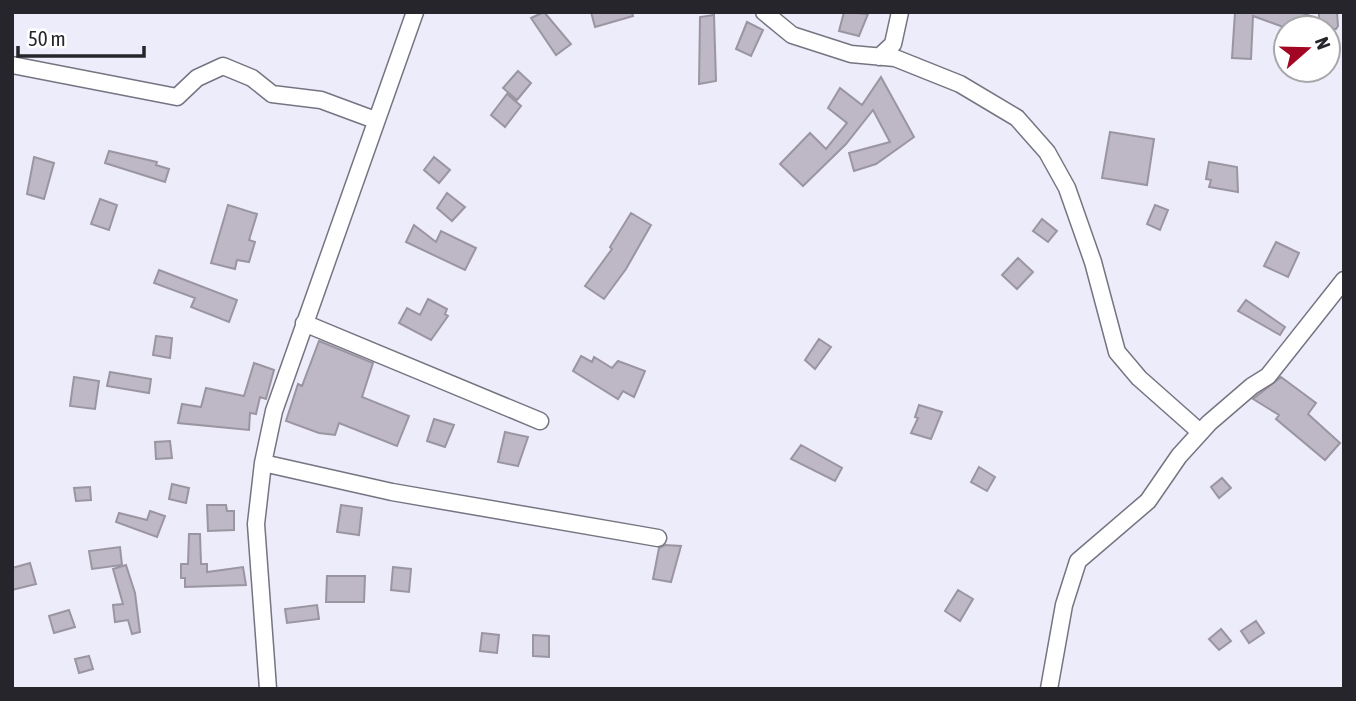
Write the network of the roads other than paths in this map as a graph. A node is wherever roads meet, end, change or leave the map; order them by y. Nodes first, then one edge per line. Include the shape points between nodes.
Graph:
1 (415, 12) edge
2 (764, 12) edge
3 (900, 12) edge
4 (879, 57) junction
5 (12, 65) edge
6 (375, 120) junction
7 (1344, 280) edge
8 (304, 323) junction
9 (540, 421) dead end
10 (1200, 432) junction
11 (263, 463) junction
12 (657, 538) dead end
13 (268, 689) edge
14 (1049, 689) edge

1 - 6 street
2 - 4 street via 792,35 836,50
3 - 4 street via 893,44
4 - 10 street via 895,58 960,84 1017,118 1035,135 1058,169 1077,214 1116,352
5 - 6 street via 177,97 197,78 223,66 272,93 321,100
6 - 8 street
7 - 10 street via 1268,376
8 - 9 street
8 - 11 street via 280,390
10 - 14 street via 1148,501 1078,561 1064,605
11 - 12 street via 392,492
11 - 13 street via 256,524

